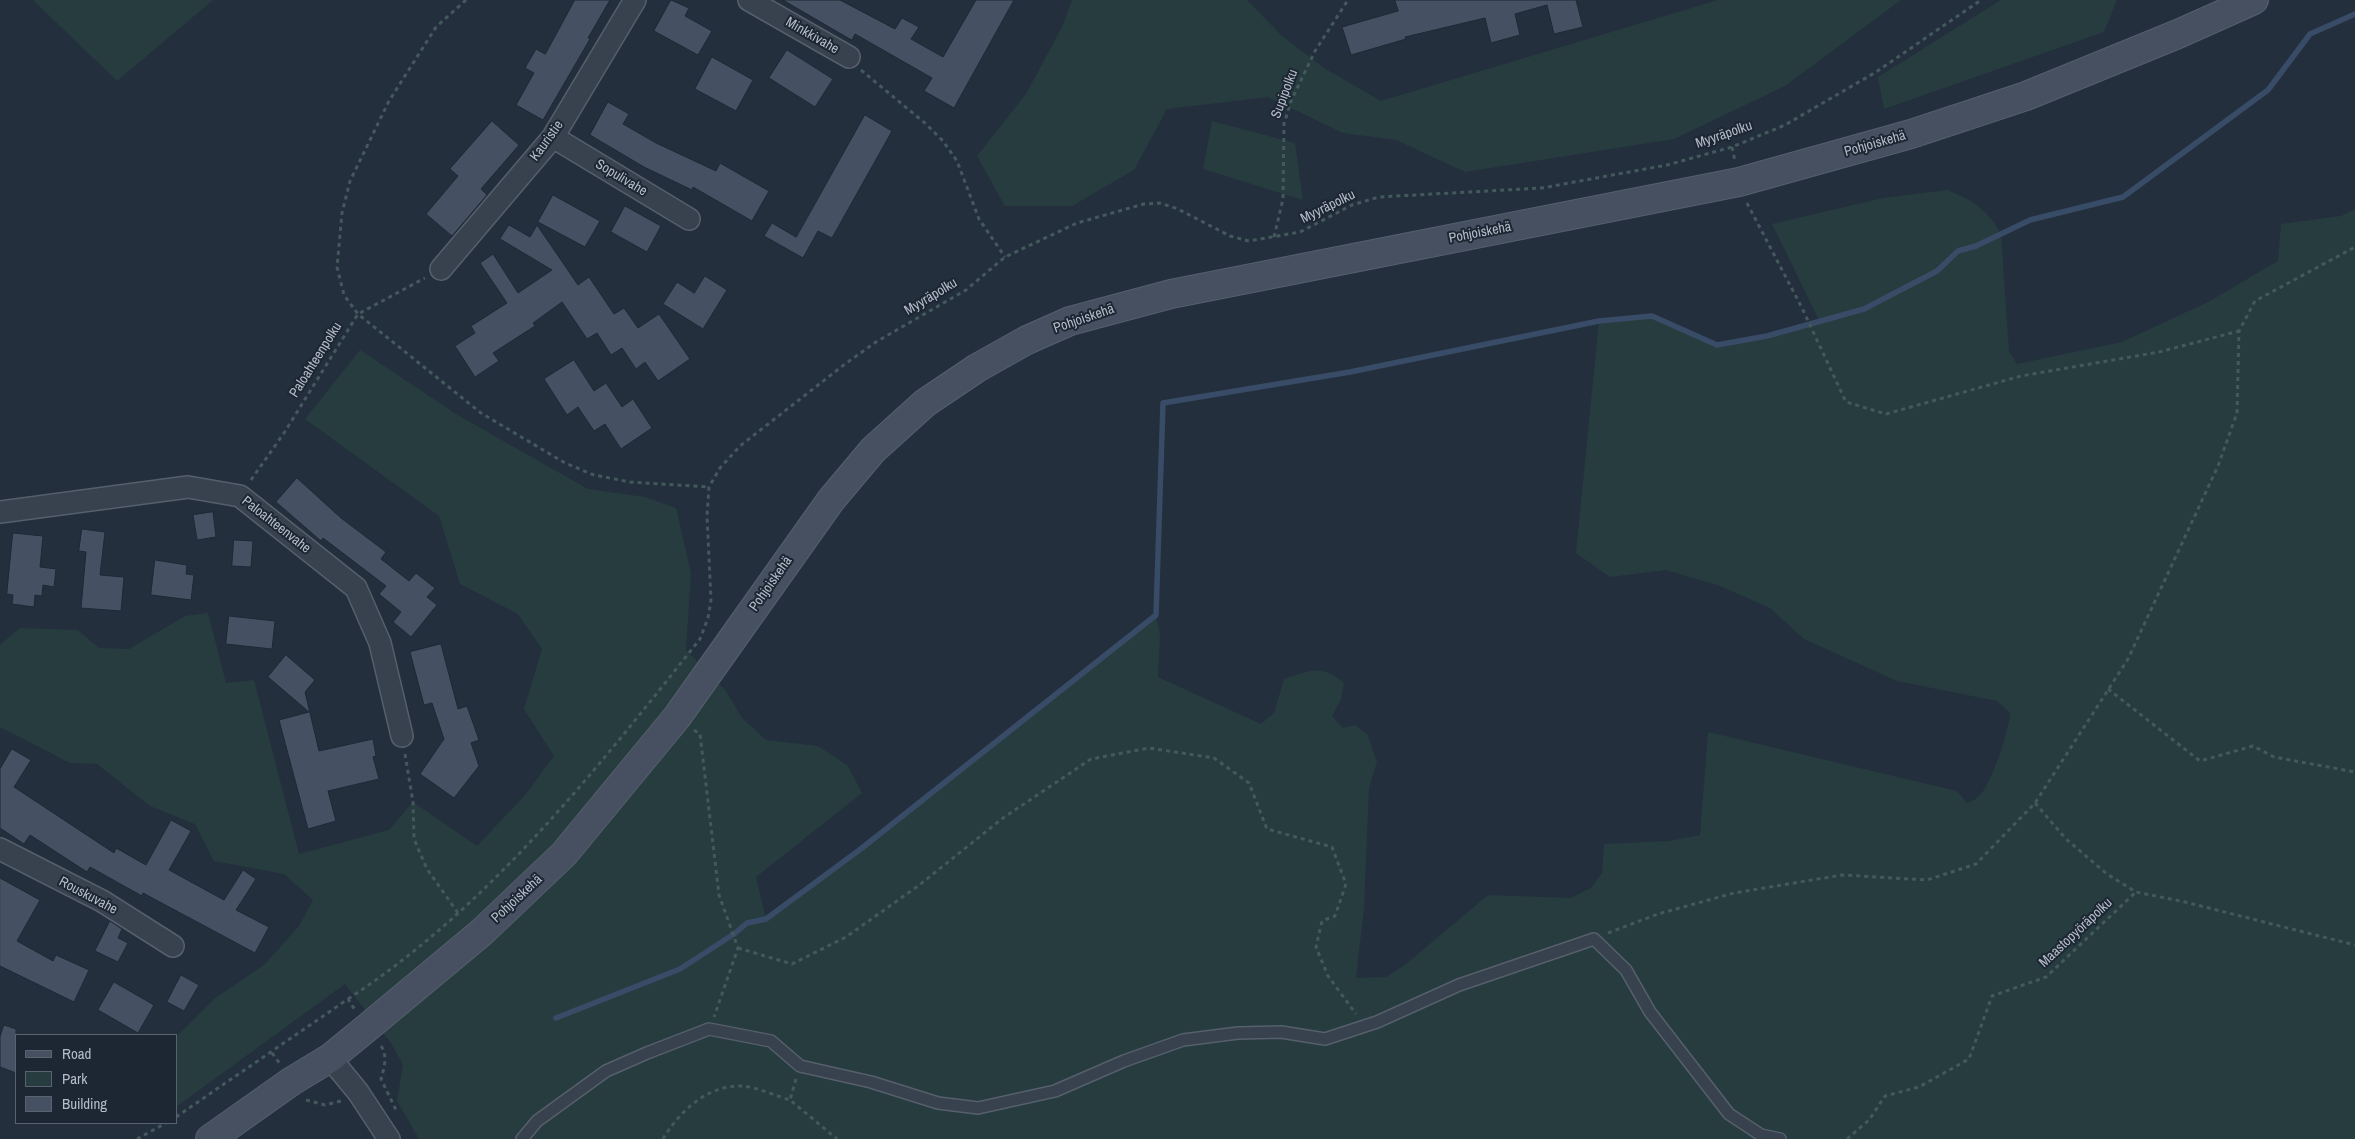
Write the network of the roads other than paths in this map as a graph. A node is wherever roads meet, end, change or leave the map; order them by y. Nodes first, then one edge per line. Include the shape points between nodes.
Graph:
1 (635, 0) edge
2 (749, 0) edge
3 (2254, 0) edge
4 (849, 57) road end
5 (553, 137) junction
6 (690, 219) dead end
7 (441, 270) road end
8 (0, 512) edge
9 (402, 736) road end
10 (0, 850) edge
11 (173, 946) dead end
12 (330, 1058) junction
13 (210, 1139) edge
14 (389, 1139) edge
15 (522, 1139) edge
16 (1780, 1139) edge

1 - 5 street, Kauristie
2 - 4 street, Minkkivahe
3 - 12 main road, Pohjoiskehä via 2026,96 1911,134 1738,182 1171,294 1070,321 1027,340 925,403 873,450 831,500 677,717 564,854 482,932
5 - 6 street, Sopulivahe
5 - 7 street, Kauristie
8 - 9 street, Paloahteenvahe via 188,486 240,496 356,588 380,643
10 - 11 street, Rouskuvahe via 102,901
12 - 13 main road, Pohjoiskehä
12 - 14 street via 358,1092
15 - 16 lane via 537,1121 606,1071 709,1029 771,1041 800,1066 871,1082 938,1103 978,1108 1055,1091 1183,1040 1238,1033 1281,1032 1325,1039 1366,1026 1459,985 1594,939 1626,970 1650,1012 1729,1114 1761,1135

